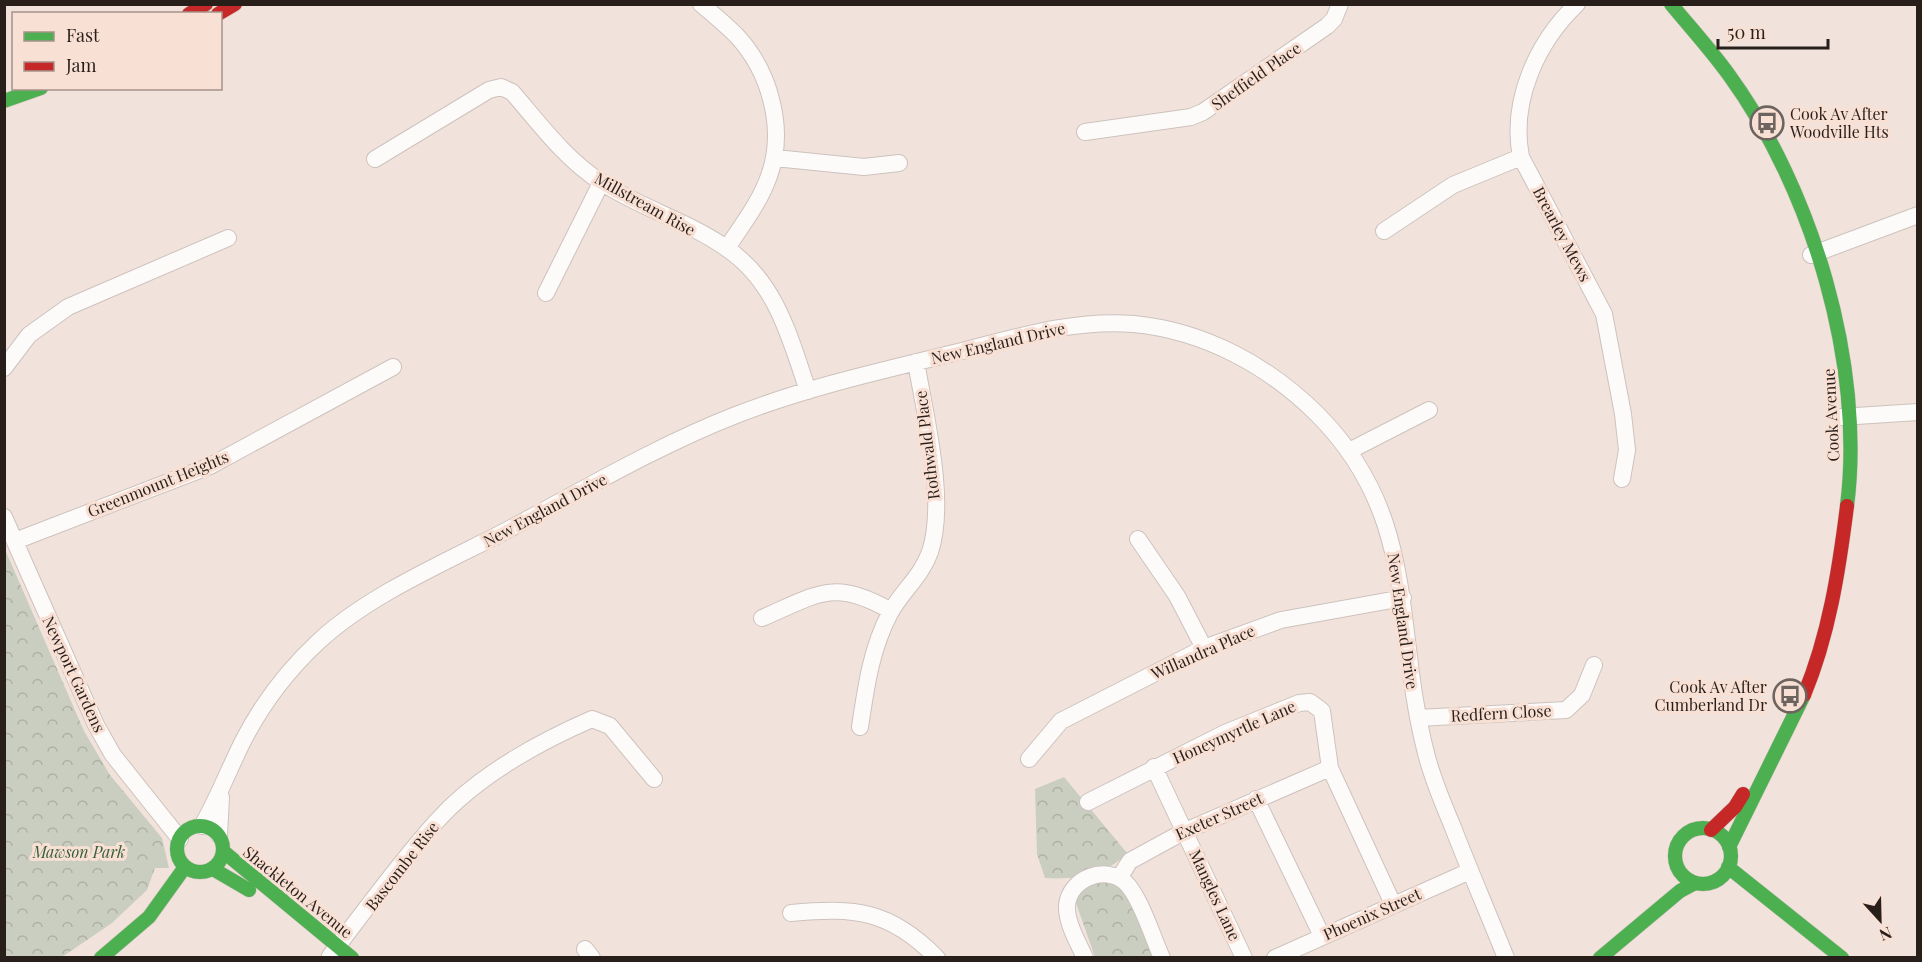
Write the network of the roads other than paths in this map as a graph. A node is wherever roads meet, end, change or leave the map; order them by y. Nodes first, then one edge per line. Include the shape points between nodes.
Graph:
1 (206, 4) edge
2 (235, 4) edge
3 (701, 4) edge
4 (1340, 4) edge
5 (1577, 4) edge
6 (1658, 4) edge
7 (1671, 4) edge
8 (192, 12) edge
9 (221, 12) edge
10 (35, 90) edge
11 (4, 101) edge
12 (1085, 132) dead end
13 (1521, 157) junction
14 (775, 158) junction
15 (375, 159) dead end
16 (899, 163) dead end
17 (601, 183) junction
18 (1917, 215) edge
19 (1384, 231) dead end
20 (228, 238) dead end
21 (727, 248) junction
22 (1815, 254) junction
23 (546, 293) dead end
24 (916, 362) junction
25 (393, 367) dead end
26 (4, 368) edge
27 (808, 391) junction
28 (1430, 410) dead end
29 (1917, 412) edge
30 (1846, 417) junction
31 (1349, 451) junction
32 (1622, 479) dead end
33 (4, 517) edge
34 (1138, 539) dead end
35 (15, 541) junction
36 (1403, 598) junction
37 (891, 611) junction
38 (762, 618) dead end
39 (1204, 648) junction
40 (1594, 665) dead end
41 (1418, 718) junction
42 (860, 727) dead end
43 (1029, 759) dead end
44 (1154, 767) junction
45 (1330, 768) junction
46 (654, 779) dead end
47 (221, 793) junction
48 (1256, 800) junction
49 (1088, 802) dead end
50 (1711, 830) junction
51 (189, 832) junction
52 (1183, 832) junction
53 (219, 835) junction
54 (1729, 847) junction
55 (224, 852) junction
56 (185, 867) junction
57 (1677, 867) junction
58 (1728, 867) junction
59 (208, 871) junction
60 (1470, 871) junction
61 (1119, 878) junction
62 (1712, 882) junction
63 (1695, 883) junction
64 (196, 885) dead end
65 (1393, 904) junction
66 (176, 905) dead end
67 (791, 913) dead end
68 (1650, 917) junction
69 (1322, 936) junction
70 (333, 953) edge
71 (101, 957) edge
72 (121, 957) edge
73 (352, 957) edge
74 (937, 957) edge
75 (1084, 957) edge
76 (1162, 957) edge
77 (1244, 957) edge
78 (1275, 957) edge
79 (1506, 957) edge
80 (1600, 957) edge
81 (1827, 957) edge
82 (1842, 957) edge

1 - 8 street
2 - 9 street
3 - 14 street via 737,36 759,66 771,99
4 - 12 street, Sheffield Place via 1327,26 1203,112
5 - 13 street, Brearley Mews via 1548,37 1531,72 1518,124
6 - 22 street, Cook Avenue via 1741,106
7 - 22 street, Cook Avenue via 1725,68 1753,109 1787,171
10 - 11 street
13 - 19 street via 1453,185
13 - 32 street, Brearley Mews via 1604,314 1627,450
14 - 16 street via 864,167
14 - 21 street via 761,195
15 - 17 street, Millstream Rise via 489,90 501,87 512,92 564,152
17 - 21 street, Millstream Rise
17 - 23 street
18 - 22 street
20 - 26 street via 68,307 29,335
21 - 27 street, Millstream Rise via 753,272 776,304
22 - 30 street, Cook Avenue via 1841,337
24 - 27 street, New England Drive
24 - 31 street, New England Drive via 1091,323 1137,324 1179,332 1216,344 1276,378 1321,418
24 - 37 street, Rothwald Place via 934,482 933,537 919,575
25 - 35 street, Greenmount Heights via 210,466
27 - 47 street, New England Drive via 736,415 672,444 358,611 321,639 291,669 242,742
28 - 31 street
29 - 30 street
30 - 50 street, Cook Avenue via 1836,538 1810,654 1764,759 1735,807
30 - 54 street, Cook Avenue via 1851,478 1840,573 1827,629 1801,705
31 - 36 street, New England Drive via 1371,485 1385,519
33 - 35 street, Newport Gardens
34 - 39 street via 1177,596
35 - 51 street, Newport Gardens via 113,755 166,819
36 - 39 street, Willandra Place via 1281,620
36 - 41 street, New England Drive
37 - 38 street via 862,595 841,591 810,598
37 - 42 street, Rothwald Place via 872,656
39 - 43 street, Willandra Place via 1061,721
40 - 41 street, Redfern Close via 1582,695 1566,710
41 - 60 street, New England Drive via 1431,772
44 - 45 street, Honeymyrtle Lane via 1304,702 1315,704 1324,716
44 - 49 street, Honeymyrtle Lane
44 - 52 street, Mangles Lane
45 - 48 street, Exeter Street
45 - 65 street, Honeymyrtle Lane
46 - 70 street, Bascombe Rise via 610,726 592,719 556,735 494,772 436,821
47 - 51 street, New England Drive
47 - 53 street, New England Drive
48 - 52 street, Exeter Street
48 - 69 street
50 - 54 street via 1722,836
50 - 57 street via 1695,830 1682,838 1676,851
51 - 53 street
51 - 56 street via 178,853
52 - 61 street, Exeter Street via 1130,861
52 - 77 street, Mangles Lane
53 - 55 street
54 - 58 street
55 - 59 street
55 - 70 street, Shackleton Avenue
56 - 59 street
56 - 71 street via 160,907
57 - 63 street
57 - 68 street
58 - 62 street
58 - 82 street
59 - 64 street
59 - 70 street, Shackleton Avenue via 244,886
60 - 65 street, Phoenix Street
60 - 79 street, New England Drive
61 - 75 street via 1104,874 1082,880 1069,898 1071,928
61 - 76 street via 1133,893
62 - 63 street
62 - 81 street via 1743,894
63 - 68 street
65 - 69 street, Phoenix Street
66 - 72 street
67 - 74 street via 846,912 884,919 911,933
68 - 80 street
69 - 78 street, Phoenix Street
70 - 73 street, Shackleton Avenue

